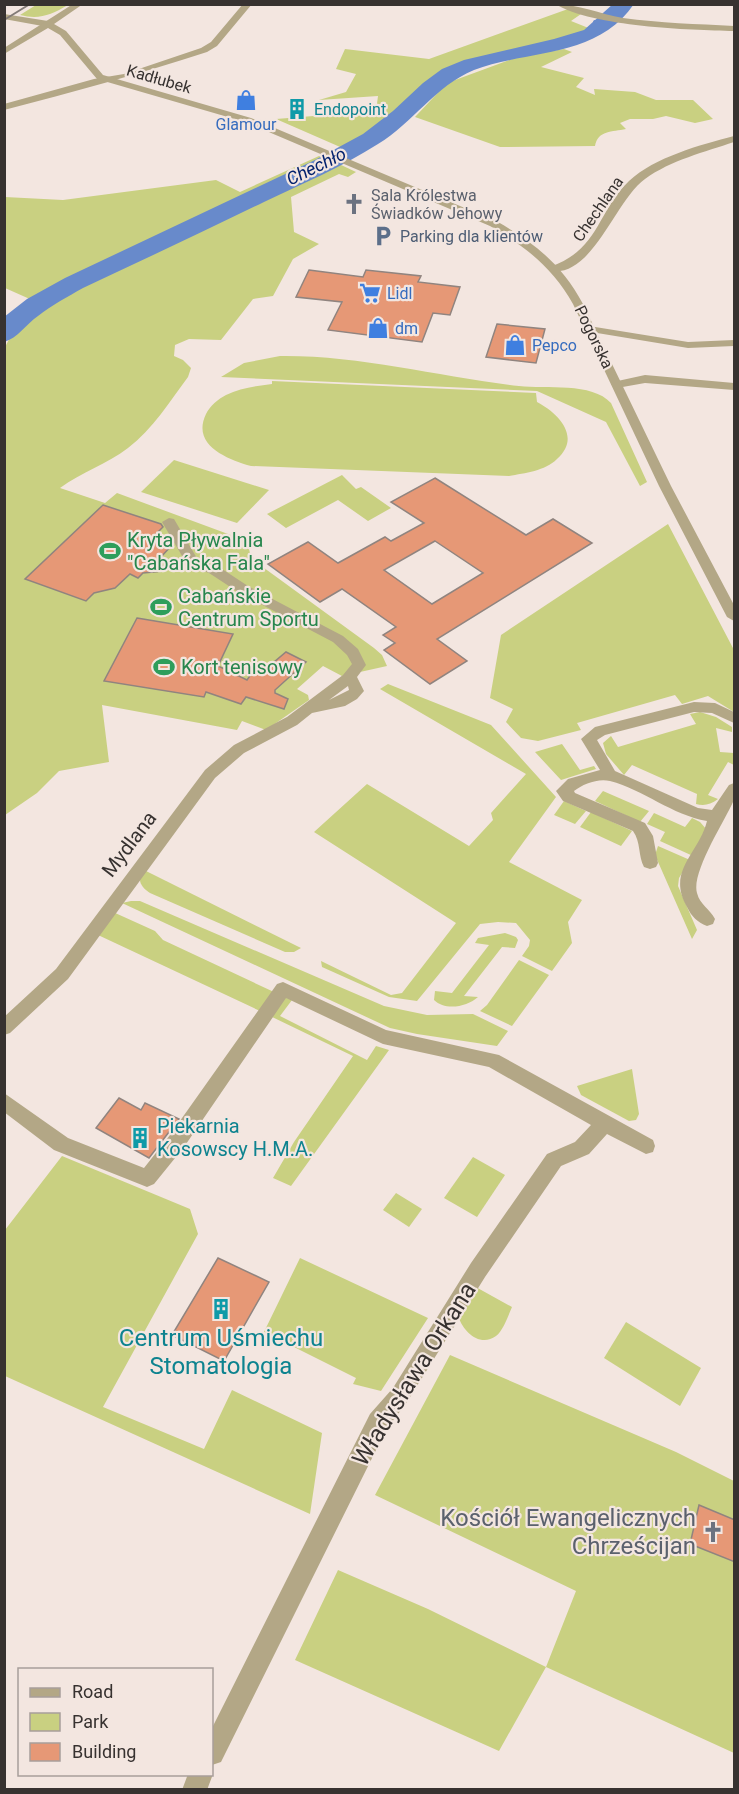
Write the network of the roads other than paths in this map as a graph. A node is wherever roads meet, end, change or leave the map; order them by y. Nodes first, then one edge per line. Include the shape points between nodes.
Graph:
1 (79, 4) edge
2 (248, 4) edge
3 (559, 4) edge
4 (4, 16) edge
5 (48, 24) junction
6 (735, 29) edge
7 (4, 52) edge
8 (107, 79) junction
9 (4, 107) edge
10 (735, 138) edge
11 (349, 161) joint
12 (554, 269) junction
13 (589, 329) junction
14 (735, 344) edge
15 (617, 384) junction
16 (735, 387) edge
17 (169, 522) dead end
18 (735, 617) edge
19 (735, 718) edge
20 (610, 775) junction
21 (735, 789) edge
22 (716, 816) junction
23 (650, 863) dead end
24 (707, 919) dead end
25 (4, 1028) edge
26 (4, 1101) edge
27 (607, 1123) junction
28 (646, 1146) dead end
29 (213, 1751) edge
30 (200, 1776) edge
31 (194, 1790) edge

1 - 5 street
2 - 8 street via 209,47
3 - 6 street via 622,22
4 - 5 street, Kadłubek
5 - 7 street
5 - 8 street, Kadłubek via 63,33 95,73
8 - 9 street
8 - 11 street, Kadłubek via 233,115
10 - 12 street, Chechlana via 642,176 624,194 586,253 572,264
11 - 12 street, Pogorska via 494,224 524,241
12 - 13 street, Pogorska via 567,284
13 - 14 street via 688,345
13 - 15 street, Pogorska
15 - 16 street via 634,389
15 - 18 street, Pogorska via 665,486
17 - 25 street, Mydlana via 193,563 214,570 338,639 353,652 359,665 292,721 239,749 210,774 62,974
19 - 20 street via 715,708 694,707 600,731 589,739
20 - 22 street via 696,813
20 - 23 street via 579,781 564,791 569,797 639,827 645,836
21 - 22 street
22 - 24 street via 716,825 686,884 686,892 700,916
26 - 27 street via 61,1144 147,1178 283,989 383,1037 493,1060
27 - 28 street
27 - 29 street, Władysława Orkana via 582,1148 554,1160 478,1270 400,1395 378,1422
30 - 31 street

